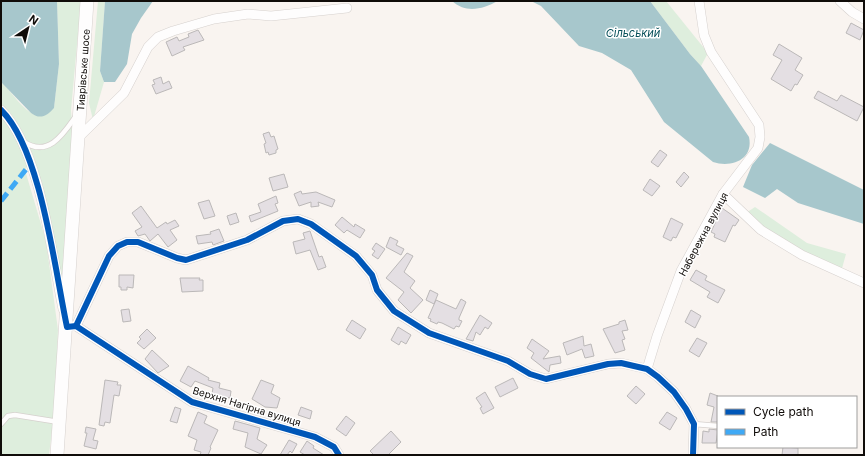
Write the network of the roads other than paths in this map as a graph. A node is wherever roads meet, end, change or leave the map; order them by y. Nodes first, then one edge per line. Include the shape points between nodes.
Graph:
1 (87, 1) edge
2 (699, 1) edge
3 (840, 1) edge
4 (348, 8) dead end
5 (864, 19) edge
6 (80, 109) junction
7 (1, 110) edge
8 (78, 138) junction
9 (21, 140) junction
10 (723, 194) junction
11 (864, 283) edge
12 (71, 326) junction
13 (647, 369) junction
14 (61, 422) junction
15 (1, 424) edge
16 (694, 424) junction
17 (717, 426) edge
18 (57, 455) edge
19 (339, 455) edge
20 (692, 455) edge

1 - 6 main road, Тиврівське шосе
2 - 10 street, Набережна вулиця via 704,35 711,52 759,124 758,148
3 - 5 street
4 - 8 street via 271,16 248,14 214,19 158,37 148,47 124,93
6 - 8 main road, Тиврівське шосе
6 - 9 lane via 58,141 36,146
7 - 9 street
8 - 12 main road
9 - 12 street via 31,163
10 - 11 street via 760,230 802,255
10 - 13 street, Набережна вулиця via 682,271
12 - 13 street via 109,256 126,242 138,242 186,260 247,240 284,221 298,219 311,224 356,256 372,275 378,290 394,311 429,333 508,361 530,374 546,379 608,364 621,363
12 - 14 main road
12 - 19 street, Верхня Нагірна вулиця via 192,402 316,437 334,447
13 - 16 street via 674,392
14 - 15 lane via 15,415 8,416
14 - 18 main road
16 - 17 lane
16 - 20 street

